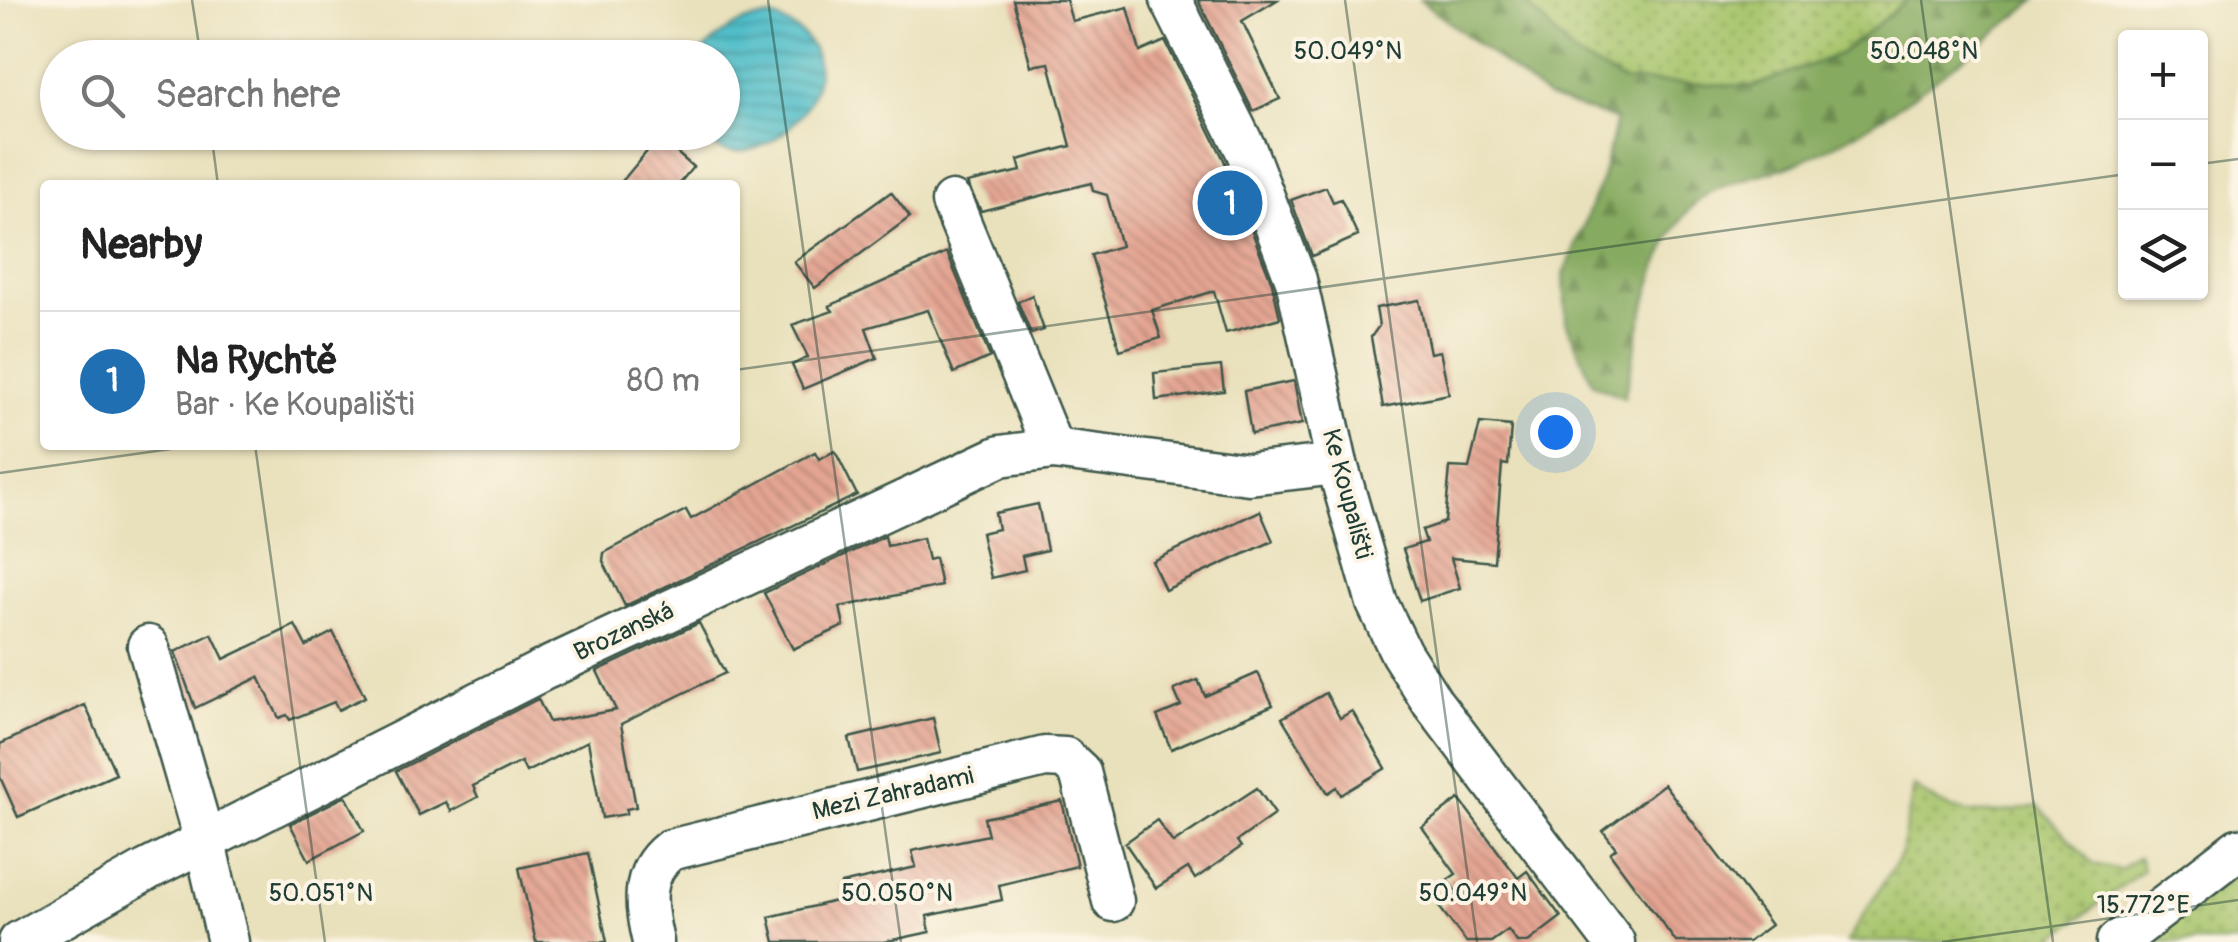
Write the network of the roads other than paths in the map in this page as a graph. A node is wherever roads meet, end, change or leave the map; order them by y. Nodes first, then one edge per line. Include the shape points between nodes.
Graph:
1 (1172, 0) edge
2 (952, 202) dead end
3 (1053, 449) junction
4 (1337, 464) junction
5 (148, 646) dead end
6 (206, 843) junction
7 (2238, 849) edge
8 (1114, 901) dead end
9 (19, 942) edge
10 (228, 942) edge
11 (653, 942) edge
12 (1614, 942) edge
13 (2117, 942) edge

1 - 4 street, Ke Koupališti via 1246,150 1296,280
2 - 3 street
3 - 4 street, Brozanská via 1249,474
3 - 6 street, Brozanská via 1013,452 967,470 544,670
4 - 12 street, Ke Koupališti via 1377,602 1401,653
5 - 6 street
6 - 9 street, Brozanská
6 - 10 street
7 - 13 street
8 - 11 street, Mezi Zahradami via 1080,772 1065,758 1045,757 670,850 647,880

